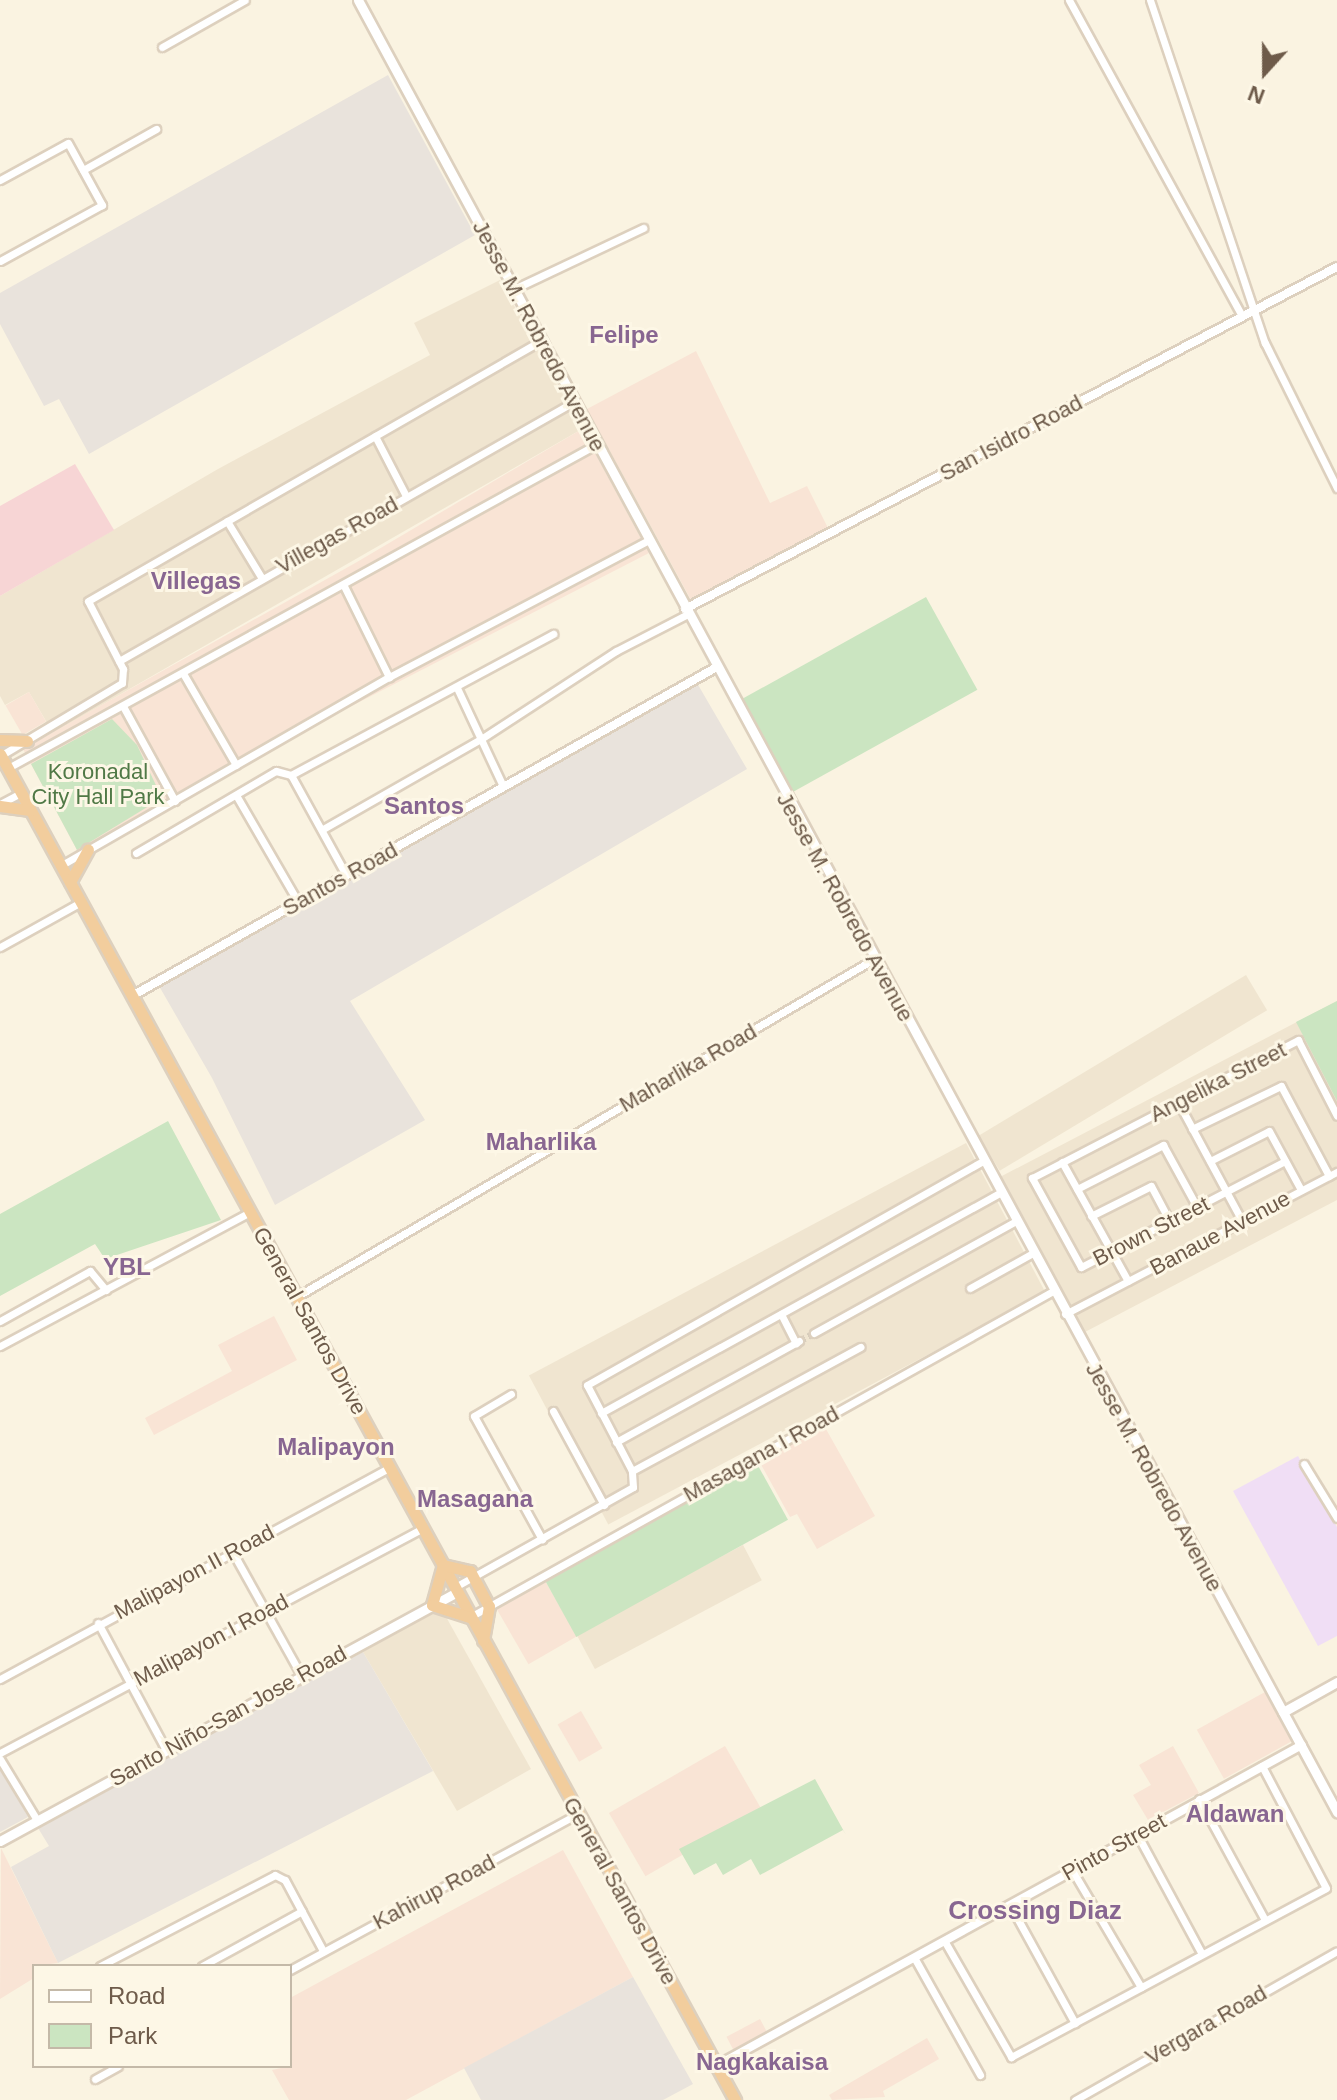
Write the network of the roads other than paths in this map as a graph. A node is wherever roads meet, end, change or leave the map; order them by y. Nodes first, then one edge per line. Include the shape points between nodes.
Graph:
1 (245, 0) edge
2 (358, 0) edge
3 (1069, 0) edge
4 (1150, 0) edge
5 (162, 47) dead end
6 (156, 129) dead end
7 (83, 170) junction
8 (0, 180) edge
9 (643, 228) dead end
10 (0, 261) edge
11 (1337, 267) edge
12 (514, 289) junction
13 (1256, 310) junction
14 (1242, 316) junction
15 (542, 340) junction
16 (575, 401) junction
17 (375, 436) junction
18 (597, 444) junction
19 (1337, 488) edge
20 (406, 496) junction
21 (227, 521) junction
22 (649, 540) junction
23 (261, 577) junction
24 (344, 586) junction
25 (686, 611) junction
26 (553, 634) dead end
27 (119, 661) junction
28 (715, 668) junction
29 (184, 675) junction
30 (389, 677) junction
31 (457, 688) junction
32 (124, 708) junction
33 (481, 739) junction
34 (0, 740) edge
35 (27, 741) junction
36 (2, 761) edge
37 (236, 765) junction
38 (291, 775) junction
39 (503, 786) junction
40 (21, 793) junction
41 (236, 795) junction
42 (175, 801) junction
43 (0, 805) edge
44 (30, 810) junction
45 (323, 829) junction
46 (88, 850) junction
47 (136, 853) dead end
48 (60, 866) junction
49 (346, 875) junction
50 (70, 882) junction
51 (81, 902) junction
52 (298, 902) junction
53 (0, 947) edge
54 (874, 959) junction
55 (132, 996) junction
56 (1178, 1102) junction
57 (1337, 1116) edge
58 (1192, 1129) junction
59 (983, 1161) junction
60 (1210, 1161) junction
61 (1285, 1161) junction
62 (1062, 1162) junction
63 (1333, 1174) edge
64 (1032, 1178) joint
65 (1077, 1189) junction
66 (1301, 1190) junction
67 (1226, 1191) junction
68 (1000, 1193) junction
69 (1197, 1207) junction
70 (250, 1212) junction
71 (1091, 1216) junction
72 (1016, 1221) junction
73 (1170, 1221) junction
74 (1242, 1221) junction
75 (1112, 1252) junction
76 (1033, 1253) junction
77 (1128, 1281) junction
78 (970, 1288) dead end
79 (106, 1290) junction
80 (1053, 1291) junction
81 (296, 1297) junction
82 (781, 1314) junction
83 (1065, 1314) junction
84 (0, 1321) edge
85 (814, 1333) tunnel mouth
86 (0, 1346) edge
87 (860, 1347) dead end
88 (511, 1394) dead end
89 (553, 1411) dead end
90 (601, 1413) junction
91 (616, 1442) junction
92 (1304, 1464) dead end
93 (390, 1467) junction
94 (632, 1471) junction
95 (604, 1505) junction
96 (1337, 1518) edge
97 (423, 1528) junction
98 (542, 1539) junction
99 (232, 1551) junction
100 (443, 1565) junction
101 (474, 1577) junction
102 (456, 1590) junction
103 (432, 1605) junction
104 (489, 1606) junction
105 (264, 1612) junction
106 (470, 1617) junction
107 (98, 1623) junction
108 (483, 1640) junction
109 (301, 1675) junction
110 (0, 1679) edge
111 (130, 1682) junction
112 (1337, 1682) edge
113 (1283, 1712) junction
114 (1302, 1745) junction
115 (166, 1750) junction
116 (0, 1756) edge
117 (1262, 1766) junction
118 (1199, 1799) junction
119 (1337, 1812) edge
120 (577, 1814) junction
121 (37, 1820) junction
122 (1137, 1834) junction
123 (0, 1841) edge
124 (1072, 1870) junction
125 (1010, 1905) junction
126 (302, 1911) junction
127 (1265, 1920) junction
128 (945, 1942) junction
129 (323, 1951) junction
130 (1337, 1951) edge
131 (1202, 1954) junction
132 (915, 1959) junction
133 (104, 1964) edge
134 (206, 1964) edge
135 (292, 1969) edge
136 (1141, 1987) junction
137 (1075, 2023) junction
138 (716, 2066) junction
139 (114, 2068) edge
140 (980, 2075) dead end
141 (95, 2079) dead end
142 (735, 2100) edge
143 (1075, 2100) edge

1 - 5 street
2 - 12 main road, Jesse M. Robredo Avenue
3 - 14 street
4 - 13 street
6 - 7 street
7 - 8 street via 68,143
7 - 10 street via 102,205
9 - 12 street
11 - 13 street, San Isidro Road
12 - 15 main road, Jesse M. Robredo Avenue
13 - 14 street, San Isidro Road
13 - 19 street via 1285,389
14 - 25 street, San Isidro Road
15 - 16 main road, Jesse M. Robredo Avenue
15 - 17 street
16 - 18 main road, Jesse M. Robredo Avenue
16 - 20 street, Villegas Road
17 - 20 street
17 - 21 street
18 - 22 main road, Jesse M. Robredo Avenue
18 - 24 street
20 - 23 street, Villegas Road
21 - 23 street
21 - 27 street via 88,601
22 - 25 main road, Jesse M. Robredo Avenue
22 - 30 street
23 - 27 street, Villegas Road
24 - 29 street
24 - 30 street
25 - 28 main road, Jesse M. Robredo Avenue
25 - 33 street
26 - 31 street
27 - 35 street via 124,676 120,688
28 - 39 street, Santos Road
28 - 54 main road, Jesse M. Robredo Avenue
29 - 32 street
29 - 37 street
30 - 37 street
31 - 33 street
31 - 38 street
32 - 36 street
32 - 42 street
33 - 39 street
33 - 45 street
34 - 35 highway
35 - 36 street
36 - 40 highway, General Santos Drive
37 - 42 street
38 - 41 street via 279,770
38 - 45 street
39 - 49 street, Santos Road
40 - 43 street
40 - 44 highway, General Santos Drive
41 - 47 street
41 - 52 street
42 - 46 street
43 - 44 highway
44 - 48 highway, General Santos Drive
45 - 49 street
46 - 48 street
46 - 50 highway
48 - 50 highway, General Santos Drive
49 - 52 street, Santos Road
50 - 51 highway, General Santos Drive
51 - 53 street
51 - 55 highway, General Santos Drive
52 - 55 street, Santos Road
54 - 59 main road, Jesse M. Robredo Avenue
54 - 81 street, Maharlika Road
55 - 70 highway, General Santos Drive
56 - 57 street, Angelika Street via 1298,1040
56 - 58 street
56 - 62 street, Angelika Street
58 - 60 street
58 - 63 street via 1281,1086
59 - 68 main road, Jesse M. Robredo Avenue
59 - 90 street via 587,1385
60 - 61 street via 1269,1131
60 - 67 street
61 - 66 street
61 - 67 street, Brown Street
62 - 64 street, Angelika Street
62 - 65 street
63 - 66 street, Banaue Avenue
64 - 75 street, Brown Street via 1081,1267
65 - 69 street via 1163,1145
65 - 71 street
66 - 74 street, Banaue Avenue
67 - 69 street, Brown Street
67 - 74 street
68 - 72 main road, Jesse M. Robredo Avenue
68 - 82 street
69 - 73 street, Brown Street
70 - 79 street
70 - 81 highway, General Santos Drive
71 - 73 street via 1151,1186
71 - 75 street
72 - 76 main road, Jesse M. Robredo Avenue
72 - 85 street
73 - 75 street, Brown Street
74 - 77 street, Banaue Avenue
75 - 77 street
76 - 78 street
76 - 80 main road, Jesse M. Robredo Avenue
77 - 83 street, Banaue Avenue
79 - 84 street via 90,1271
79 - 86 street
80 - 83 main road, Jesse M. Robredo Avenue
80 - 104 street, Masagana I Road
81 - 93 highway, General Santos Drive
82 - 90 street
82 - 91 street via 798,1342
83 - 113 main road, Jesse M. Robredo Avenue
87 - 94 street
88 - 98 street via 474,1416
89 - 95 street
90 - 91 street
91 - 94 street
92 - 96 street
93 - 97 highway, General Santos Drive
93 - 99 street, Malipayon II Road
94 - 95 street via 633,1487
95 - 98 street
97 - 100 highway, General Santos Drive
97 - 105 street, Malipayon I Road
98 - 101 street
99 - 105 street
99 - 107 street, Malipayon II Road
100 - 101 highway via 470,1571
100 - 102 highway, General Santos Drive
100 - 103 highway
101 - 102 street
101 - 104 highway
102 - 103 main road, Santo Niño-San Jose Road
102 - 106 highway, General Santos Drive
103 - 106 highway
103 - 109 main road, Santo Niño-San Jose Road
104 - 106 street, Masagana I Road
104 - 108 highway
105 - 109 street
105 - 111 street, Malipayon I Road
106 - 108 highway, General Santos Drive
107 - 110 street, Malipayon II Road
107 - 111 street
108 - 120 highway, General Santos Drive
109 - 115 main road, Santo Niño-San Jose Road
111 - 115 street
111 - 116 street, Malipayon I Road
112 - 113 main road
113 - 114 main road, Jesse M. Robredo Avenue
114 - 117 street, Pinto Street
114 - 119 main road, Jesse M. Robredo Avenue
115 - 121 main road, Santo Niño-San Jose Road
116 - 121 street
117 - 118 street, Pinto Street
117 - 127 street via 1326,1888
118 - 122 street, Pinto Street
118 - 127 street
120 - 129 street, Kahirup Road
120 - 138 highway, General Santos Drive
121 - 123 main road, Santo Niño-San Jose Road
122 - 124 street, Pinto Street
122 - 131 street
124 - 125 street, Pinto Street
124 - 136 street
125 - 128 street, Pinto Street
125 - 137 street
126 - 129 street
126 - 133 street via 285,1880 275,1875
126 - 134 street
127 - 131 street
128 - 132 street, Pinto Street
128 - 137 street via 1011,2057
129 - 135 street, Kahirup Road
130 - 143 street, Vergara Road
131 - 136 street
132 - 138 street, Pinto Street
132 - 140 street
136 - 137 street
138 - 142 highway, General Santos Drive
139 - 141 street

